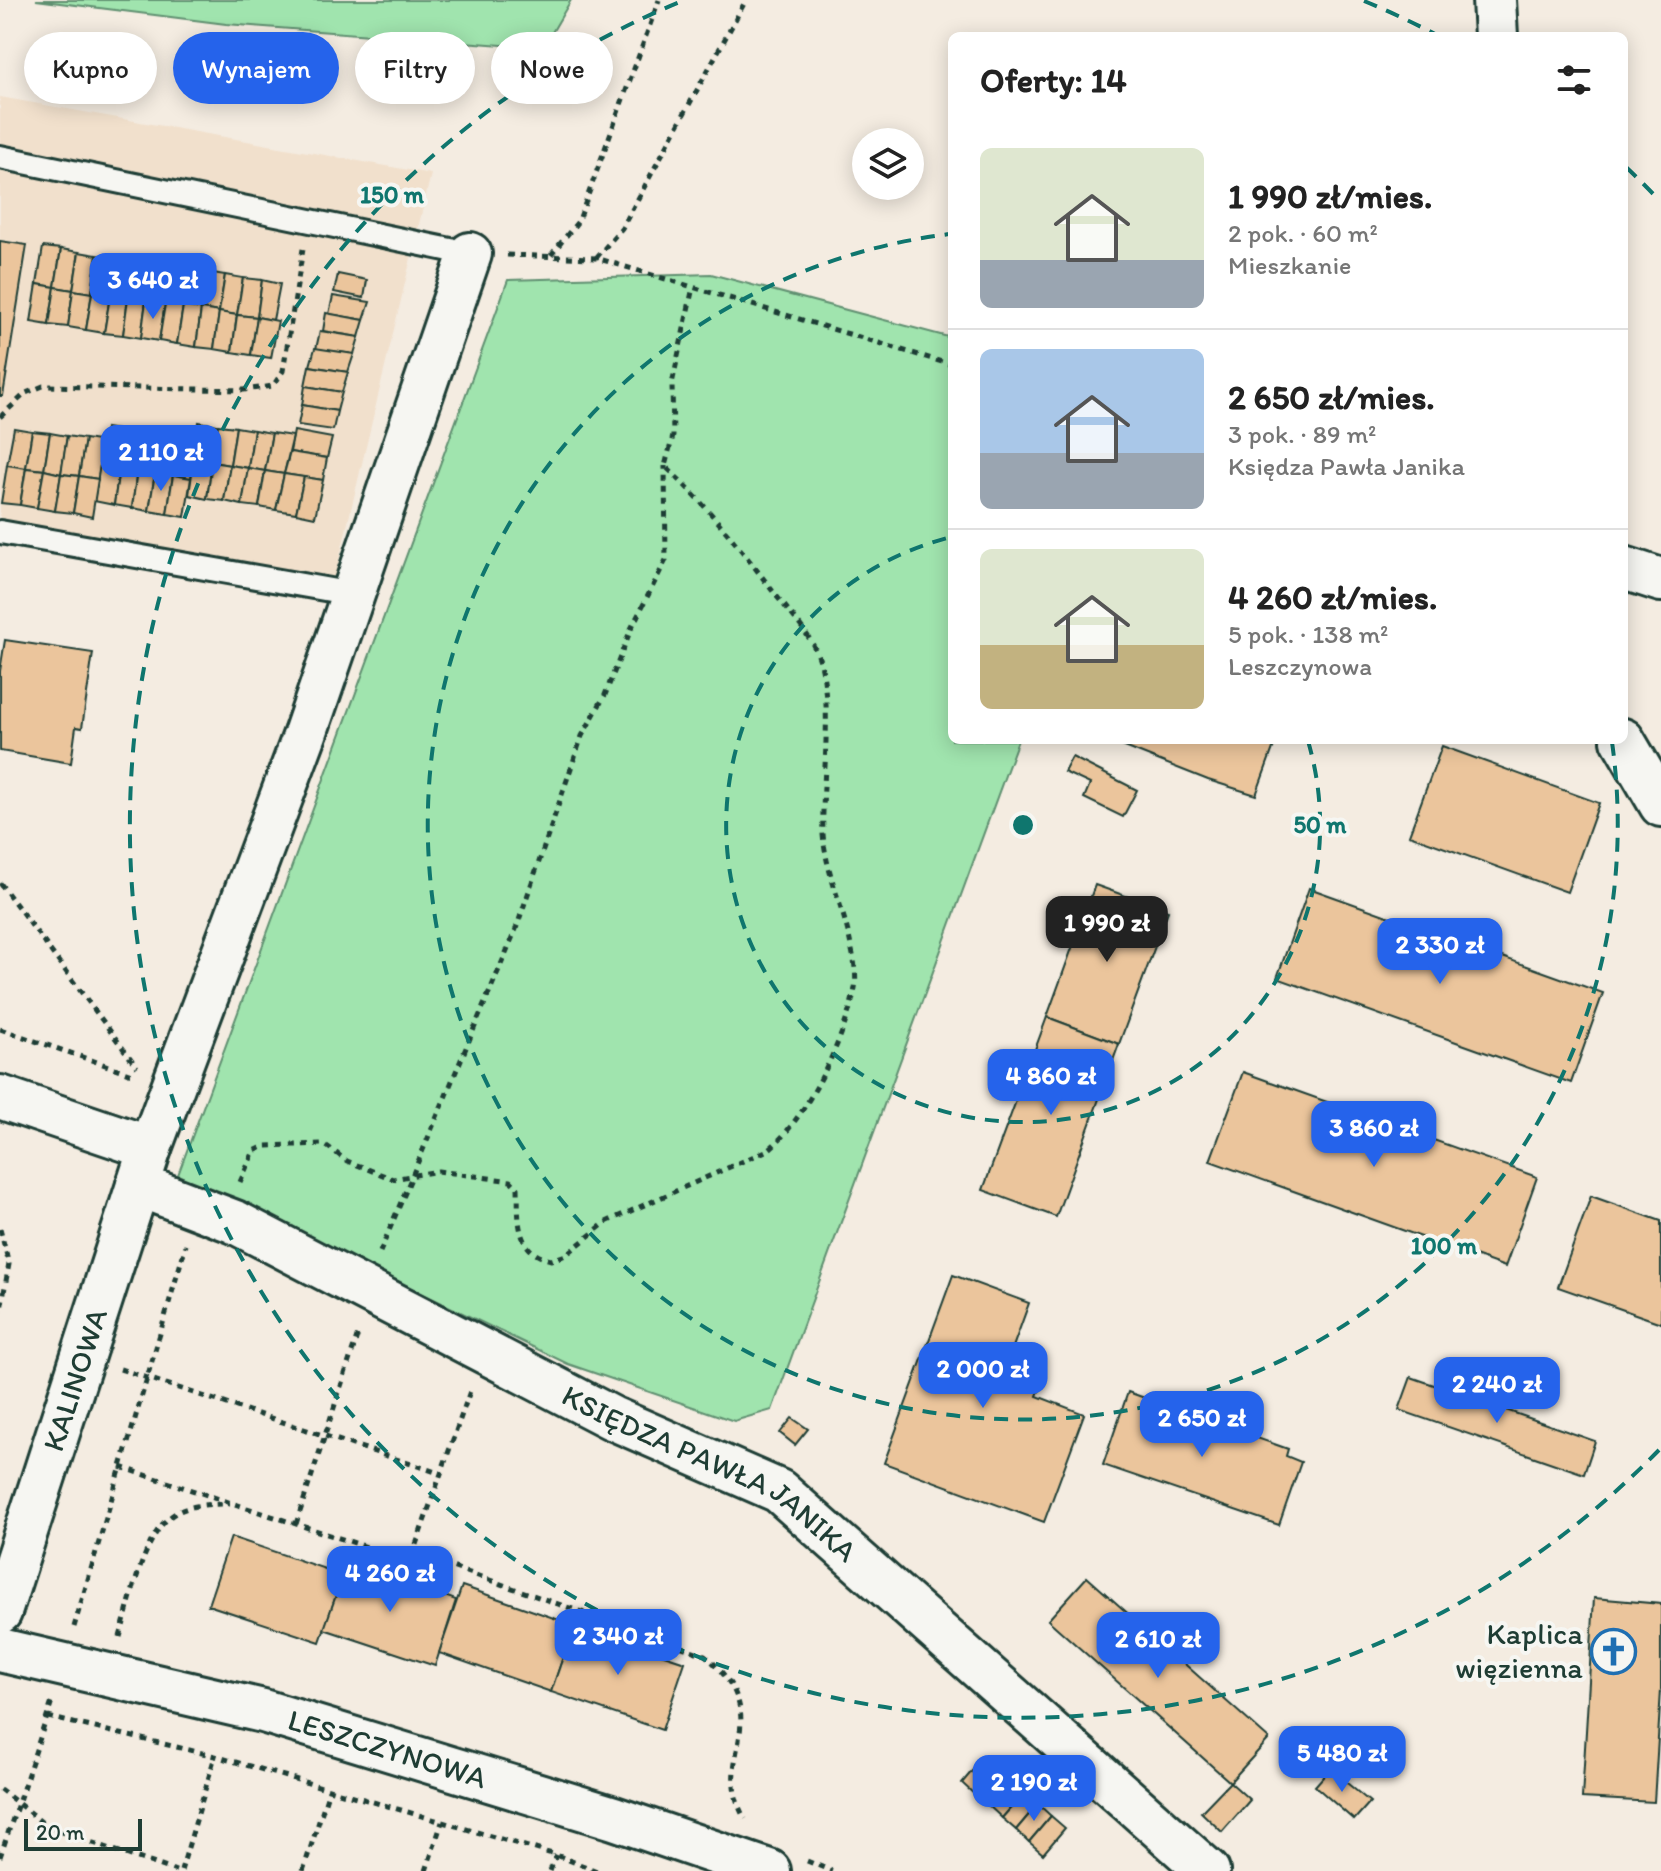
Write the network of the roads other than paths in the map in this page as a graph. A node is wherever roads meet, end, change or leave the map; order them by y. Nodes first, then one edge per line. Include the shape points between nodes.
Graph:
1 (1494, 0) edge
2 (1496, 32) edge
3 (0, 157) edge
4 (470, 254) joint
5 (0, 532) edge
6 (1628, 569) edge
7 (1661, 580) edge
8 (353, 594) junction
9 (1625, 744) edge
10 (1661, 805) edge
11 (0, 1097) edge
12 (144, 1166) junction
13 (0, 1612) edge
14 (0, 1650) edge
15 (769, 1871) edge
16 (1208, 1871) edge

1 - 2 street
3 - 4 lane
4 - 8 street, KALINOWA
5 - 8 lane
6 - 7 street
8 - 12 street, KALINOWA
9 - 10 street
11 - 12 street, KSIĘDZA PAWŁA JANIKA
12 - 13 street, KALINOWA
12 - 16 street, KSIĘDZA PAWŁA JANIKA via 210,1213 612,1418 779,1491
14 - 15 street, LESZCZYNOWA via 263,1711

